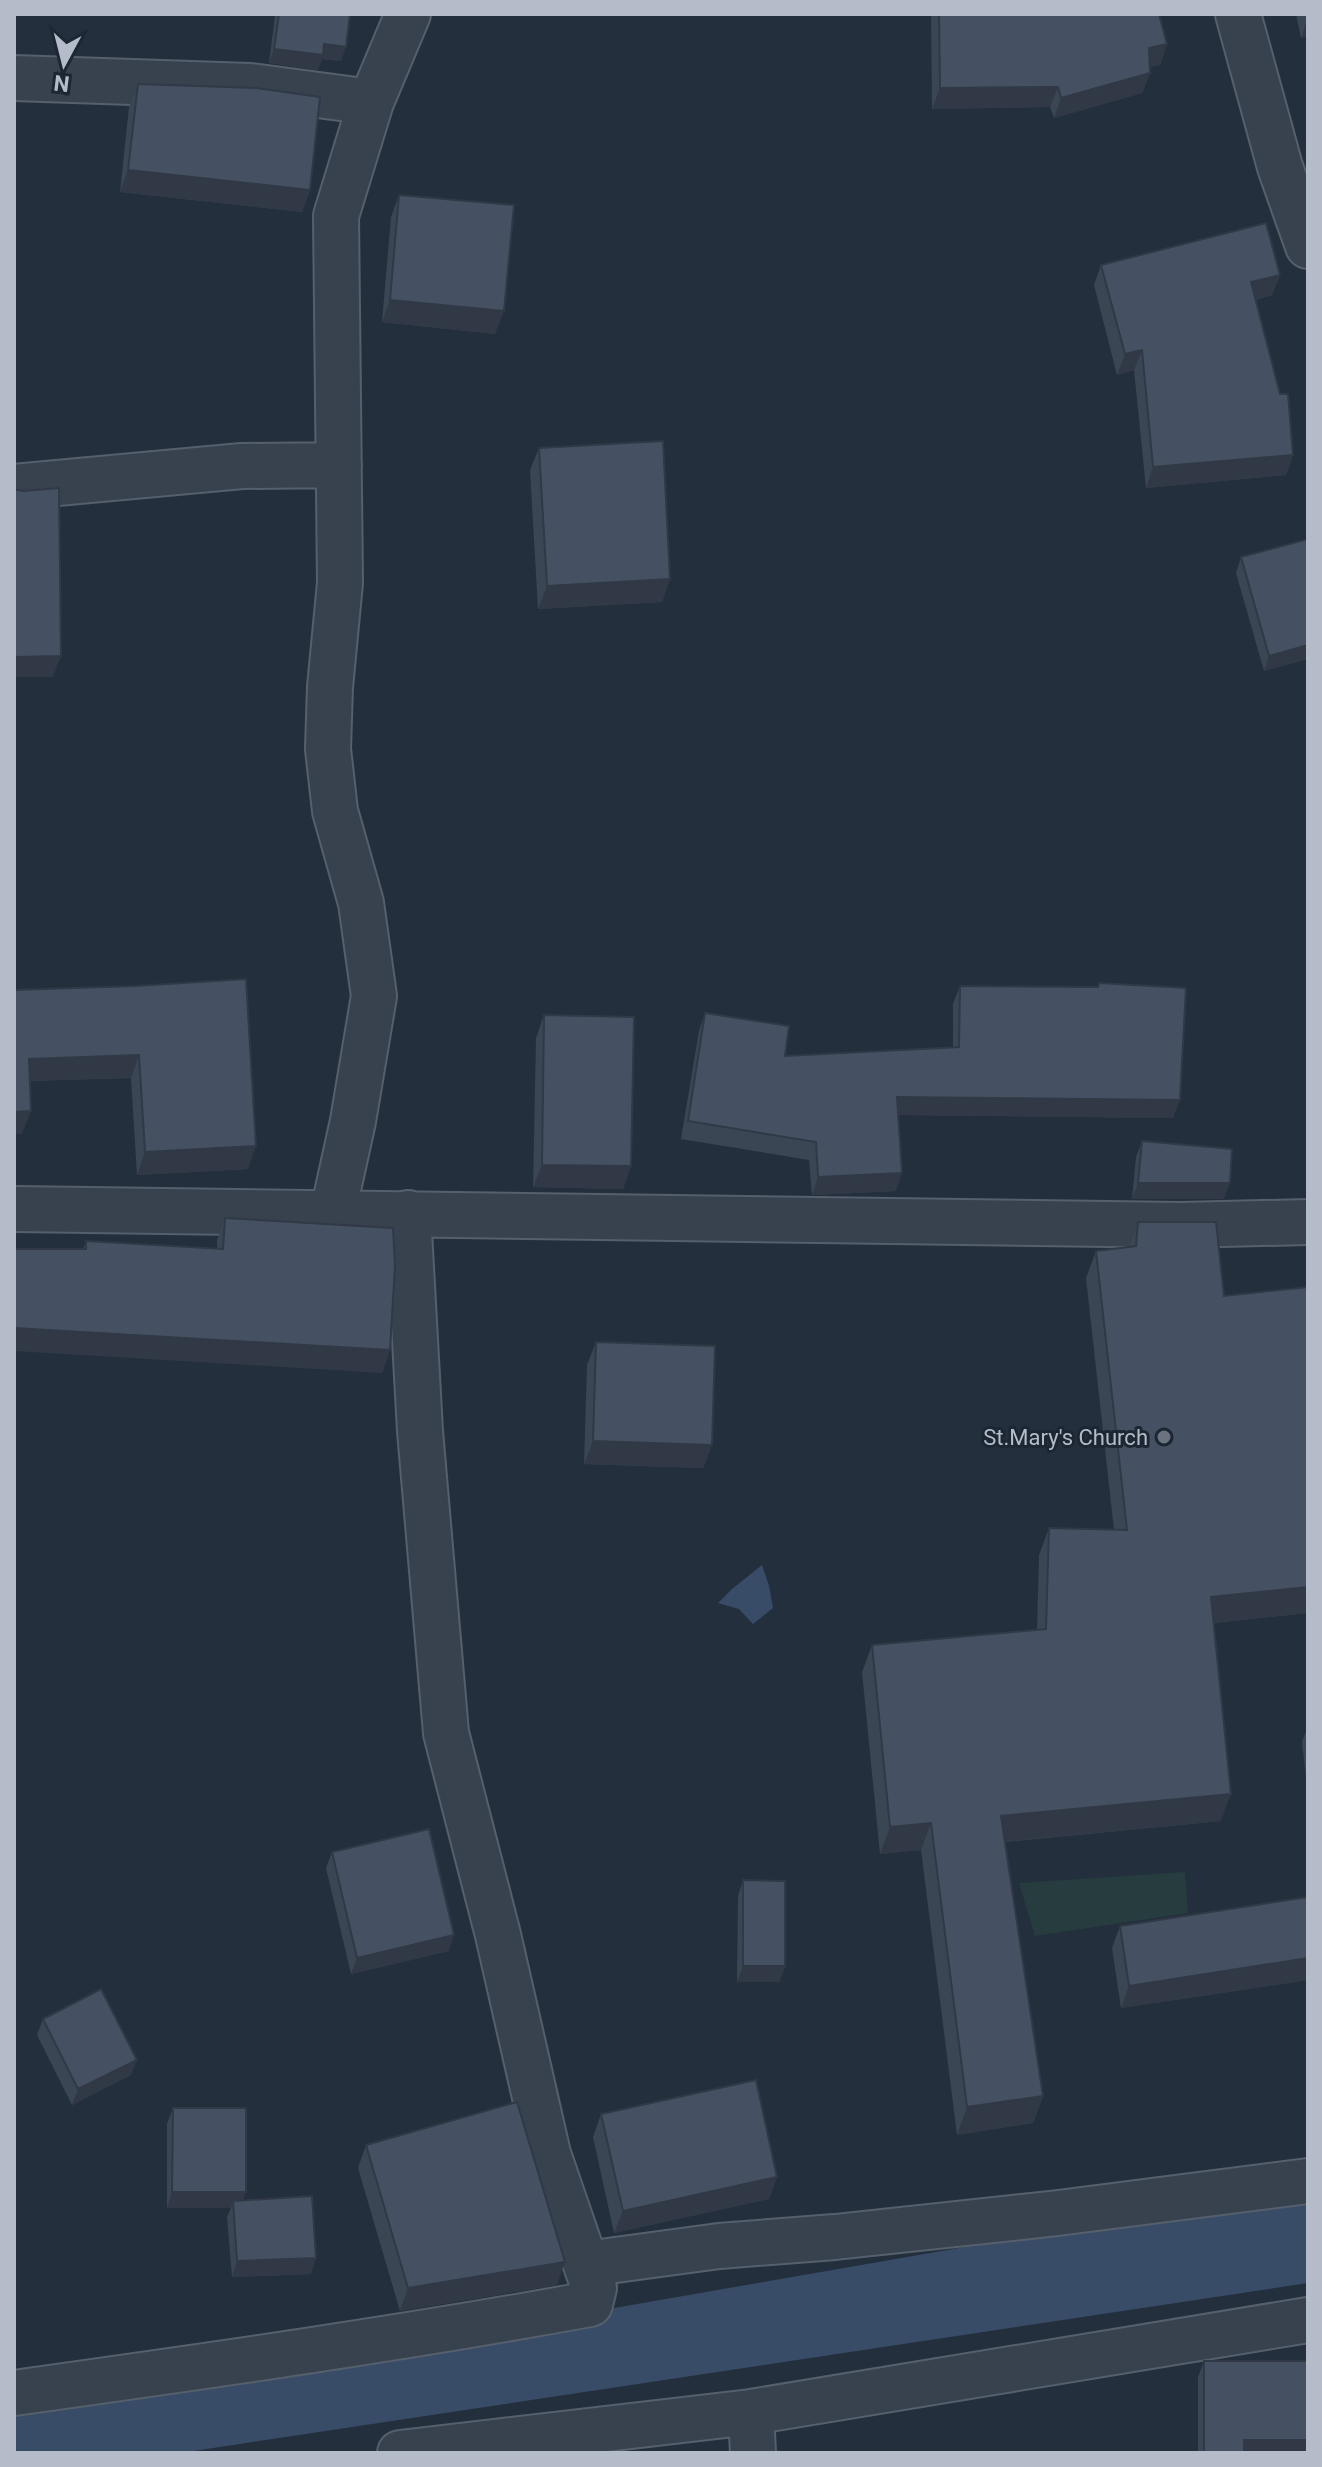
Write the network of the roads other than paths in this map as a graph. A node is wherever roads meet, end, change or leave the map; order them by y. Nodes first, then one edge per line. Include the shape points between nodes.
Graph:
1 (408, 14) edge
2 (1238, 14) edge
3 (14, 78) edge
4 (371, 102) junction
5 (1308, 246) edge
6 (339, 465) junction
7 (14, 487) edge
8 (14, 1209) edge
9 (333, 1212) junction
10 (408, 1213) junction
11 (1308, 1222) edge
12 (1308, 2181) edge
13 (586, 2264) junction
14 (1308, 2320) edge
15 (14, 2393) edge
16 (752, 2432) edge
17 (400, 2453) edge

1 - 4 street
2 - 5 street
3 - 4 street via 250,86
4 - 6 street via 336,216
6 - 7 street via 242,466
6 - 9 street via 340,583 328,749 335,811 361,903 374,996
8 - 9 street
9 - 10 street
10 - 11 street via 1181,1225
10 - 13 street via 446,1733 548,2154
12 - 13 street
13 - 15 street via 594,2288 590,2304 267,2358
14 - 16 street
16 - 17 street

